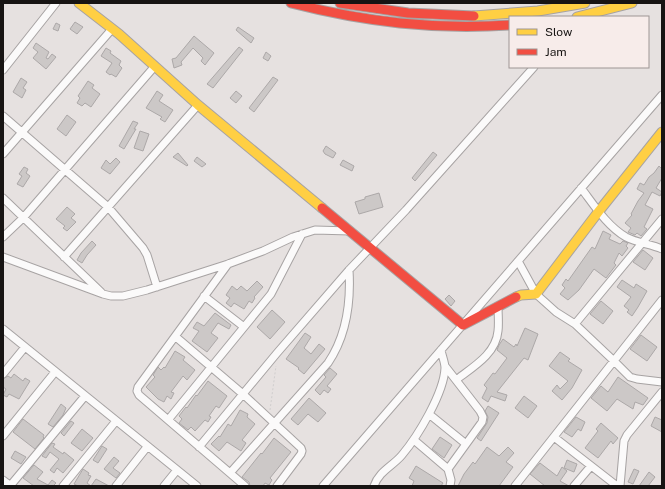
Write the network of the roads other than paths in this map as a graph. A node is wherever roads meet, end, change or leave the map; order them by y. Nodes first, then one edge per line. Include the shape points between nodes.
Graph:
1 (56, 3) edge
2 (78, 3) edge
3 (291, 3) edge
4 (340, 3) edge
5 (585, 3) edge
6 (632, 3) edge
7 (398, 12) junction
8 (582, 16) edge
9 (398, 24) junction
10 (509, 25) edge
11 (112, 29) junction
12 (155, 66) junction
13 (533, 68) edge
14 (3, 70) edge
15 (662, 95) edge
16 (198, 105) junction
17 (3, 116) edge
18 (22, 132) junction
19 (662, 132) edge
20 (3, 154) edge
21 (65, 171) junction
22 (581, 188) junction
23 (3, 198) edge
24 (108, 208) junction
25 (599, 211) junction
26 (24, 218) junction
27 (662, 219) edge
28 (350, 231) junction
29 (302, 234) junction
30 (3, 237) edge
31 (643, 242) junction
32 (371, 248) junction
33 (662, 249) edge
34 (3, 257) edge
35 (64, 257) junction
36 (518, 261) junction
37 (228, 264) junction
38 (349, 270) junction
39 (157, 287) junction
40 (103, 294) junction
41 (536, 294) junction
42 (204, 296) junction
43 (662, 300) edge
44 (498, 306) junction
45 (575, 324) junction
46 (463, 325) junction
47 (244, 327) junction
48 (3, 329) edge
49 (176, 337) junction
50 (25, 347) junction
51 (441, 350) junction
52 (614, 360) junction
53 (445, 366) junction
54 (211, 368) junction
55 (55, 372) junction
56 (3, 374) edge
57 (662, 376) edge
58 (456, 380) junction
59 (658, 382) edge
60 (662, 392) edge
61 (244, 395) junction
62 (85, 396) junction
63 (429, 414) junction
64 (168, 420) junction
65 (116, 421) junction
66 (271, 421) junction
67 (3, 436) edge
68 (554, 437) junction
69 (414, 440) junction
70 (466, 444) junction
71 (147, 447) junction
72 (199, 447) junction
73 (591, 466) junction
74 (448, 469) junction
75 (177, 470) junction
76 (230, 474) junction
77 (3, 480) edge
78 (10, 486) edge
79 (63, 486) edge
80 (116, 486) edge
81 (164, 486) edge
82 (197, 486) edge
83 (245, 486) edge
84 (277, 486) edge
85 (323, 486) edge
86 (374, 486) edge
87 (450, 486) edge
88 (515, 486) edge
89 (574, 486) edge
90 (617, 486) edge
91 (620, 486) edge

1 - 14 street
2 - 11 street
3 - 9 street via 342,16
4 - 7 street
5 - 7 street via 476,17
6 - 8 street
7 - 9 street
9 - 10 street via 446,27
11 - 12 street
11 - 18 street
12 - 16 street
12 - 21 street
13 - 32 street
15 - 22 street
16 - 24 street
16 - 28 street
17 - 18 street
18 - 20 street
18 - 21 street
19 - 25 street
21 - 24 street
21 - 26 street
22 - 25 street
22 - 36 street
23 - 26 street
24 - 35 street
24 - 39 street via 143,248
25 - 31 street via 615,230 628,238
25 - 41 street
26 - 30 street
26 - 35 street
27 - 31 street
28 - 29 street via 315,230
28 - 32 street
29 - 37 street
29 - 47 street via 271,294
31 - 33 street
31 - 45 street
32 - 38 street
32 - 46 street
34 - 40 street
35 - 40 street
36 - 41 street
36 - 46 street
37 - 39 street
37 - 42 street
38 - 61 street
38 - 66 street via 348,316 336,352 328,364
39 - 40 street via 123,296
41 - 44 street via 516,297
41 - 45 street via 556,312
42 - 47 street
42 - 49 street
43 - 52 street
44 - 46 street
44 - 58 street via 498,331 492,349 486,357
45 - 52 street
46 - 51 street
47 - 54 street
48 - 50 street
49 - 54 street
49 - 64 street via 137,391
50 - 55 street
50 - 56 street
51 - 53 street
51 - 85 street
52 - 59 street via 630,377
52 - 68 street
53 - 58 street
53 - 63 street via 440,388
54 - 61 street
54 - 64 street
55 - 62 street
55 - 67 street
57 - 59 street
58 - 70 street via 483,417
60 - 91 street via 624,441
61 - 66 street
61 - 72 street
62 - 65 street
62 - 78 street
63 - 69 street
63 - 70 street
64 - 72 street
65 - 71 street
65 - 79 street
66 - 76 street
66 - 84 street via 302,451
68 - 73 street
68 - 88 street
69 - 74 street
69 - 86 street via 376,479
70 - 74 street
71 - 75 street
71 - 80 street
72 - 76 street
73 - 89 street
73 - 90 street
74 - 87 street
75 - 81 street
75 - 82 street
76 - 83 street
77 - 78 street

